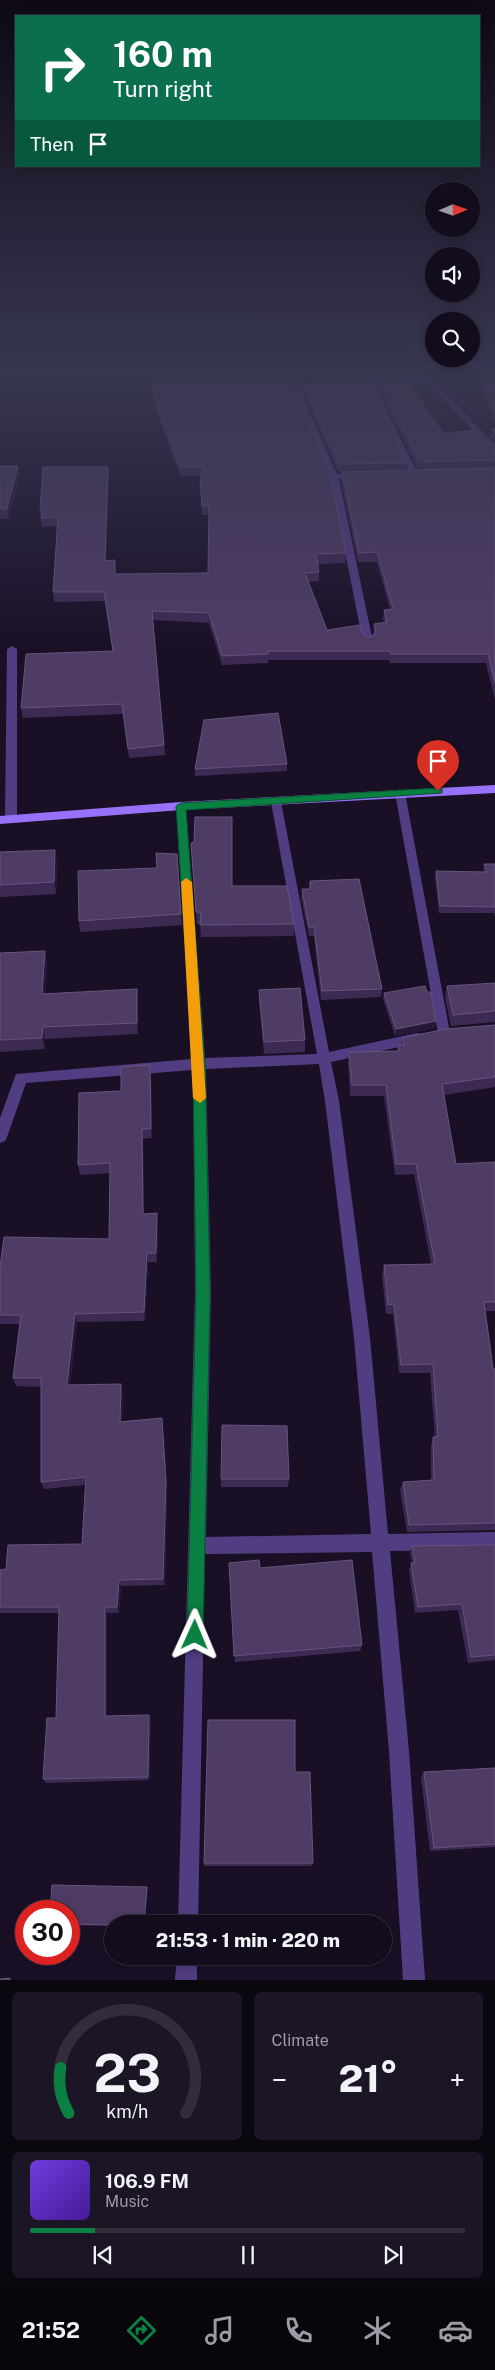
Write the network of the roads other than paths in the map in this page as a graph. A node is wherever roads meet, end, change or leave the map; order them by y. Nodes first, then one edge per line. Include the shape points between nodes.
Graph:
1 (329, 464) edge
2 (409, 464) edge
3 (414, 474) edge
4 (369, 475) edge
5 (334, 476) junction
6 (368, 642) edge
7 (12, 649) dead end
8 (495, 789) edge
9 (400, 793) junction
10 (276, 802) junction
11 (181, 806) junction
12 (5, 819) edge
13 (461, 1031) edge
14 (444, 1032) junction
15 (323, 1059) junction
16 (199, 1064) junction
17 (0, 1136) edge
18 (495, 1541) edge
19 (382, 1544) junction
20 (197, 1546) junction
21 (188, 1915) edge
22 (187, 1965) edge
23 (186, 1980) edge
24 (414, 1980) edge

1 - 5 street
2 - 3 street
4 - 5 street
5 - 6 street
7 - 12 street
8 - 9 street
9 - 10 street
9 - 14 street
10 - 11 street
10 - 15 street
11 - 12 street
11 - 16 street
13 - 14 street
14 - 15 street
15 - 16 street
15 - 19 street via 332,1101 362,1338
16 - 17 street via 21,1078
16 - 20 street via 203,1292
18 - 19 street
19 - 20 street
19 - 24 street
20 - 21 street
22 - 23 street

